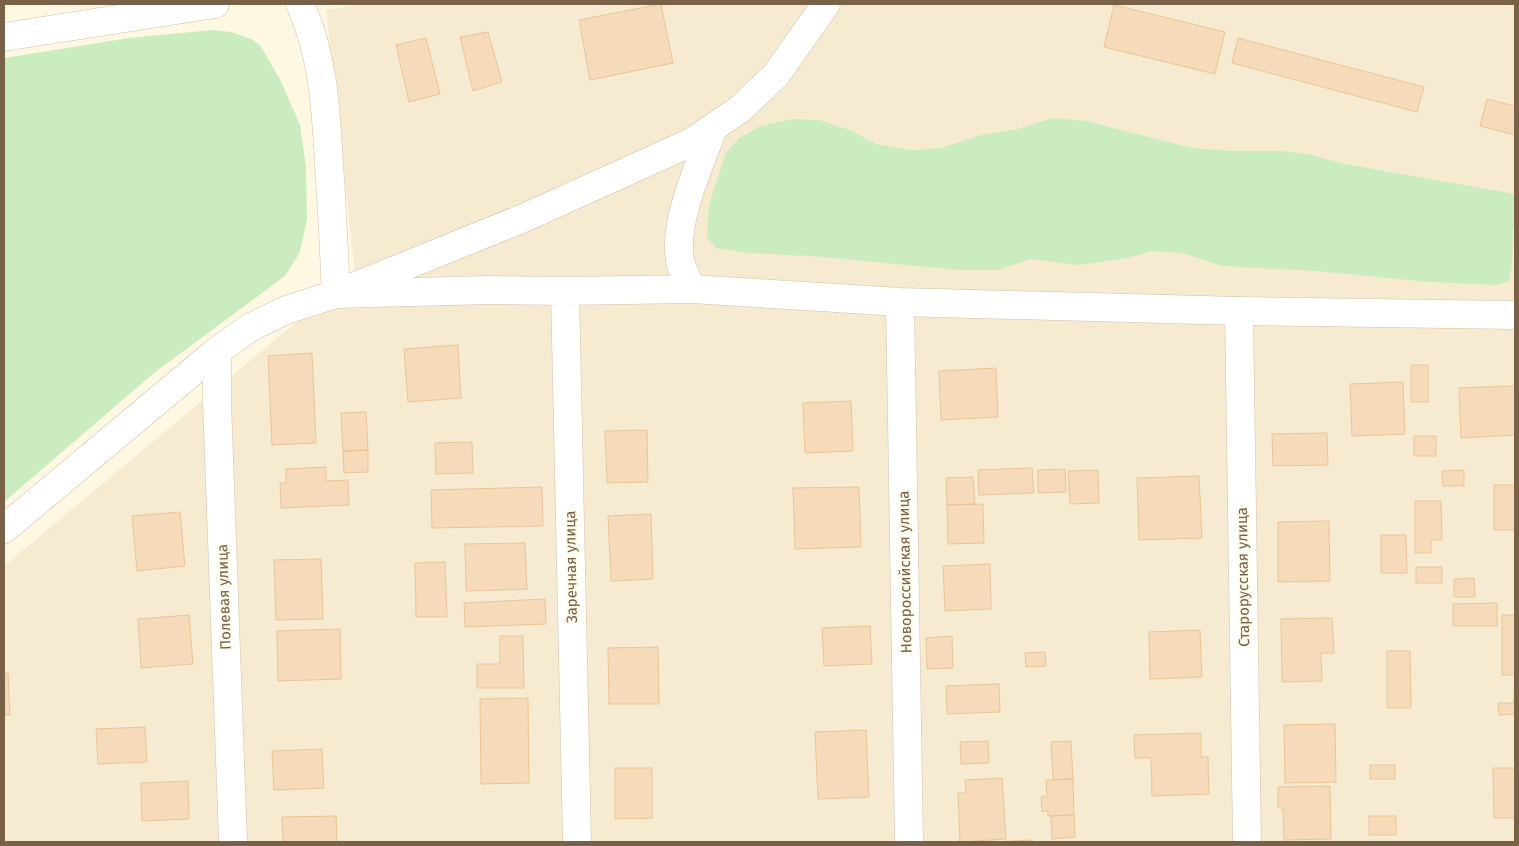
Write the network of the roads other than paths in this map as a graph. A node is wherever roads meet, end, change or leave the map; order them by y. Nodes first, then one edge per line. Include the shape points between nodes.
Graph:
1 (214, 4) edge
2 (300, 4) edge
3 (826, 4) edge
4 (4, 37) edge
5 (713, 128) junction
6 (692, 289) junction
7 (565, 291) junction
8 (336, 294) junction
9 (900, 302) junction
10 (1239, 311) junction
11 (1515, 315) edge
12 (217, 351) junction
13 (4, 529) edge
14 (233, 842) edge
15 (577, 842) edge
16 (909, 842) edge
17 (1246, 842) edge

1 - 4 street
2 - 8 street via 310,25 326,106
3 - 5 street via 776,75 740,109
5 - 6 street via 686,203 679,241 682,267
5 - 8 street via 692,142 526,217
6 - 7 street
6 - 9 street
7 - 8 street
7 - 15 street, Заречная улица
8 - 12 street via 286,310 251,327
9 - 10 street
9 - 16 street, Новороссийская улица
10 - 11 street
10 - 17 street, Старорусская улица
12 - 13 street
12 - 14 street, Полевая улица

